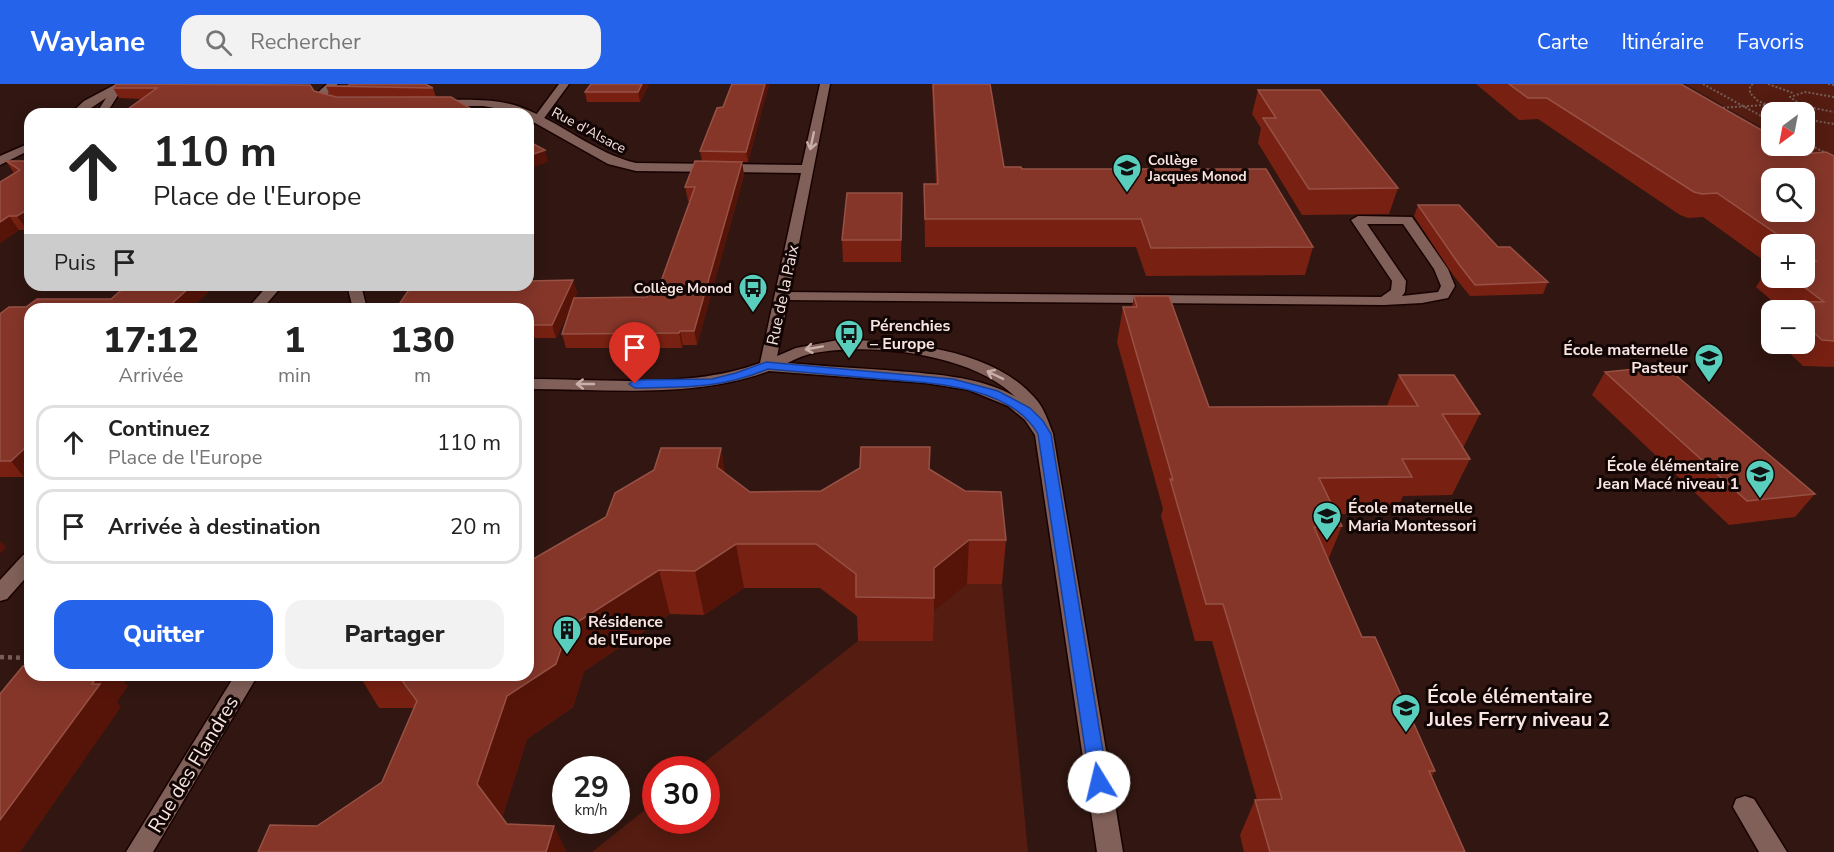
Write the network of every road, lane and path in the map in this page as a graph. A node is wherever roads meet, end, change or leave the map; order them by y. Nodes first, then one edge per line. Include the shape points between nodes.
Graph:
1 (123, 84) edge
2 (333, 84) edge
3 (564, 84) edge
4 (825, 84) edge
5 (1703, 84) edge
6 (1753, 84) edge
7 (1768, 84) edge
8 (1828, 84) edge
9 (1834, 85) edge
10 (1794, 93) junction
11 (1834, 97) edge
12 (1762, 102) edge
13 (1795, 102) edge
14 (352, 103) edge
15 (422, 103) edge
16 (1761, 105) edge
17 (1742, 106) junction
18 (82, 108) edge
19 (105, 108) edge
20 (514, 108) edge
21 (1715, 108) edge
22 (1815, 109) edge
23 (1834, 112) edge
24 (534, 113) edge
25 (1761, 116) edge
26 (534, 118) edge
27 (1815, 120) edge
28 (1834, 124) edge
29 (1815, 148) edge
30 (24, 149) edge
31 (1834, 157) edge
32 (0, 160) edge
33 (24, 160) edge
34 (0, 167) edge
35 (807, 169) junction
36 (270, 291) edge
37 (782, 296) junction
38 (1384, 300) junction
39 (260, 303) edge
40 (766, 366) junction
41 (534, 384) edge
42 (1044, 434) junction
43 (24, 567) edge
44 (0, 593) edge
45 (0, 657) edge
46 (24, 658) edge
47 (242, 681) edge
48 (1745, 807) dead end
49 (139, 852) edge
50 (1110, 852) edge
51 (1774, 852) edge

1 - 18 street
1 - 19 street
2 - 14 street via 321,98
3 - 24 street, Rue d'Alsace
4 -> 35 street, Rue de la Paix
5 - 17 path
6 - 12 path via 1749,93
7 - 10 path
8 - 9 path
10 - 11 path
10 - 13 path via 1790,97
15 - 20 street, Rue d'Alsace via 494,103
16 - 17 path
17 - 21 path
17 - 25 path
22 - 23 path
26 - 35 street, Rue d'Alsace via 612,161 636,167
27 - 28 path
29 - 31 path
30 - 32 street
33 - 34 street
35 - 37 street, Rue de la Paix
36 - 39 street
37 - 38 street
37 - 40 street, Rue de la Paix
38 - 38 street via 1443,295 1448,286 1441,269 1407,220 1358,220 1399,281 1398,292
40 -> 41 street via 740,376 697,384
40 - 42 street, Rue de la Paix via 965,385 1017,405
42 -> 40 street via 1036,410 1005,380 933,353 828,346 804,350
42 - 50 street
43 - 44 street
45 - 46 path
47 - 49 street, Rue des Flandres
48 - 51 street

